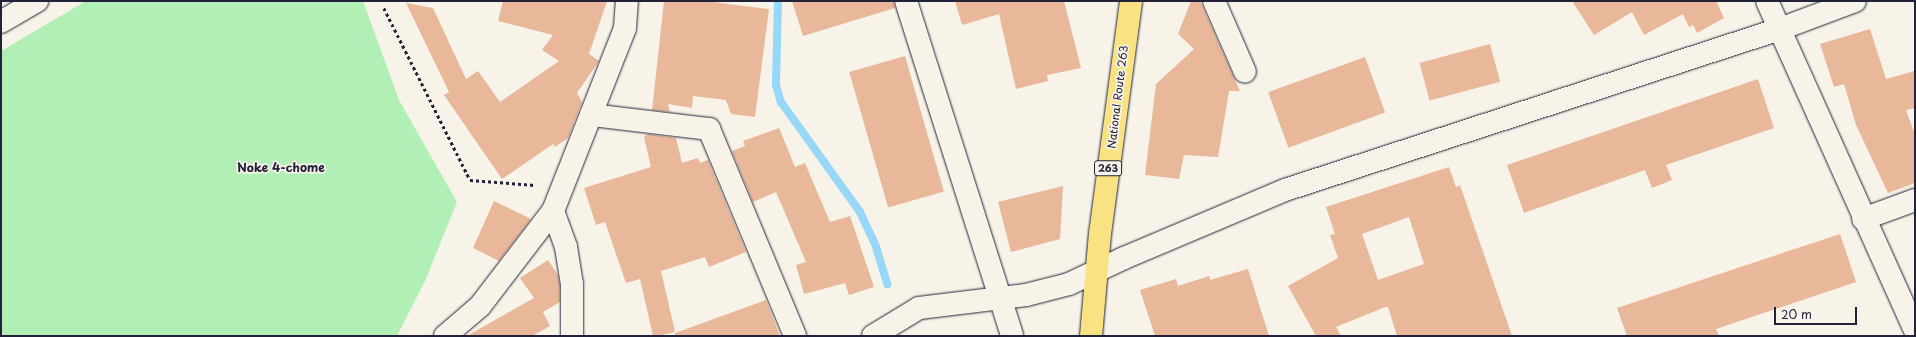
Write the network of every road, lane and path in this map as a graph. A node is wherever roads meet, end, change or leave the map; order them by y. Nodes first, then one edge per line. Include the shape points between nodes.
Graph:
1 (37, 1) edge
2 (627, 1) edge
3 (906, 1) edge
4 (1131, 1) edge
5 (1214, 1) edge
6 (1767, 1) edge
7 (1855, 1) edge
8 (384, 8) dead end
9 (1, 22) edge
10 (1780, 29) junction
11 (1245, 72) dead end
12 (591, 115) junction
13 (563, 188) junction
14 (1915, 200) edge
15 (552, 211) junction
16 (1863, 219) junction
17 (1096, 272) junction
18 (1000, 296) junction
19 (1915, 331) edge
20 (445, 336) edge
21 (572, 336) edge
22 (795, 336) edge
23 (873, 336) edge
24 (1012, 336) edge
25 (1091, 336) edge

1 - 9 street
2 - 12 street via 625,28
3 - 18 street
4 - 17 highway, National Route 263 / 263
5 - 11 street
6 - 10 street
7 - 10 street
8 - 13 path via 470,180
10 - 16 street
10 - 17 street via 1284,190
12 - 13 street
12 - 22 street via 709,129
13 - 15 street
14 - 16 street
15 - 20 street via 480,306
15 - 21 street via 566,247 572,284
16 - 19 street
17 - 18 street via 1069,284 1026,295
17 - 25 highway, National Route 263 / 263
18 - 23 street via 919,308
18 - 24 street

